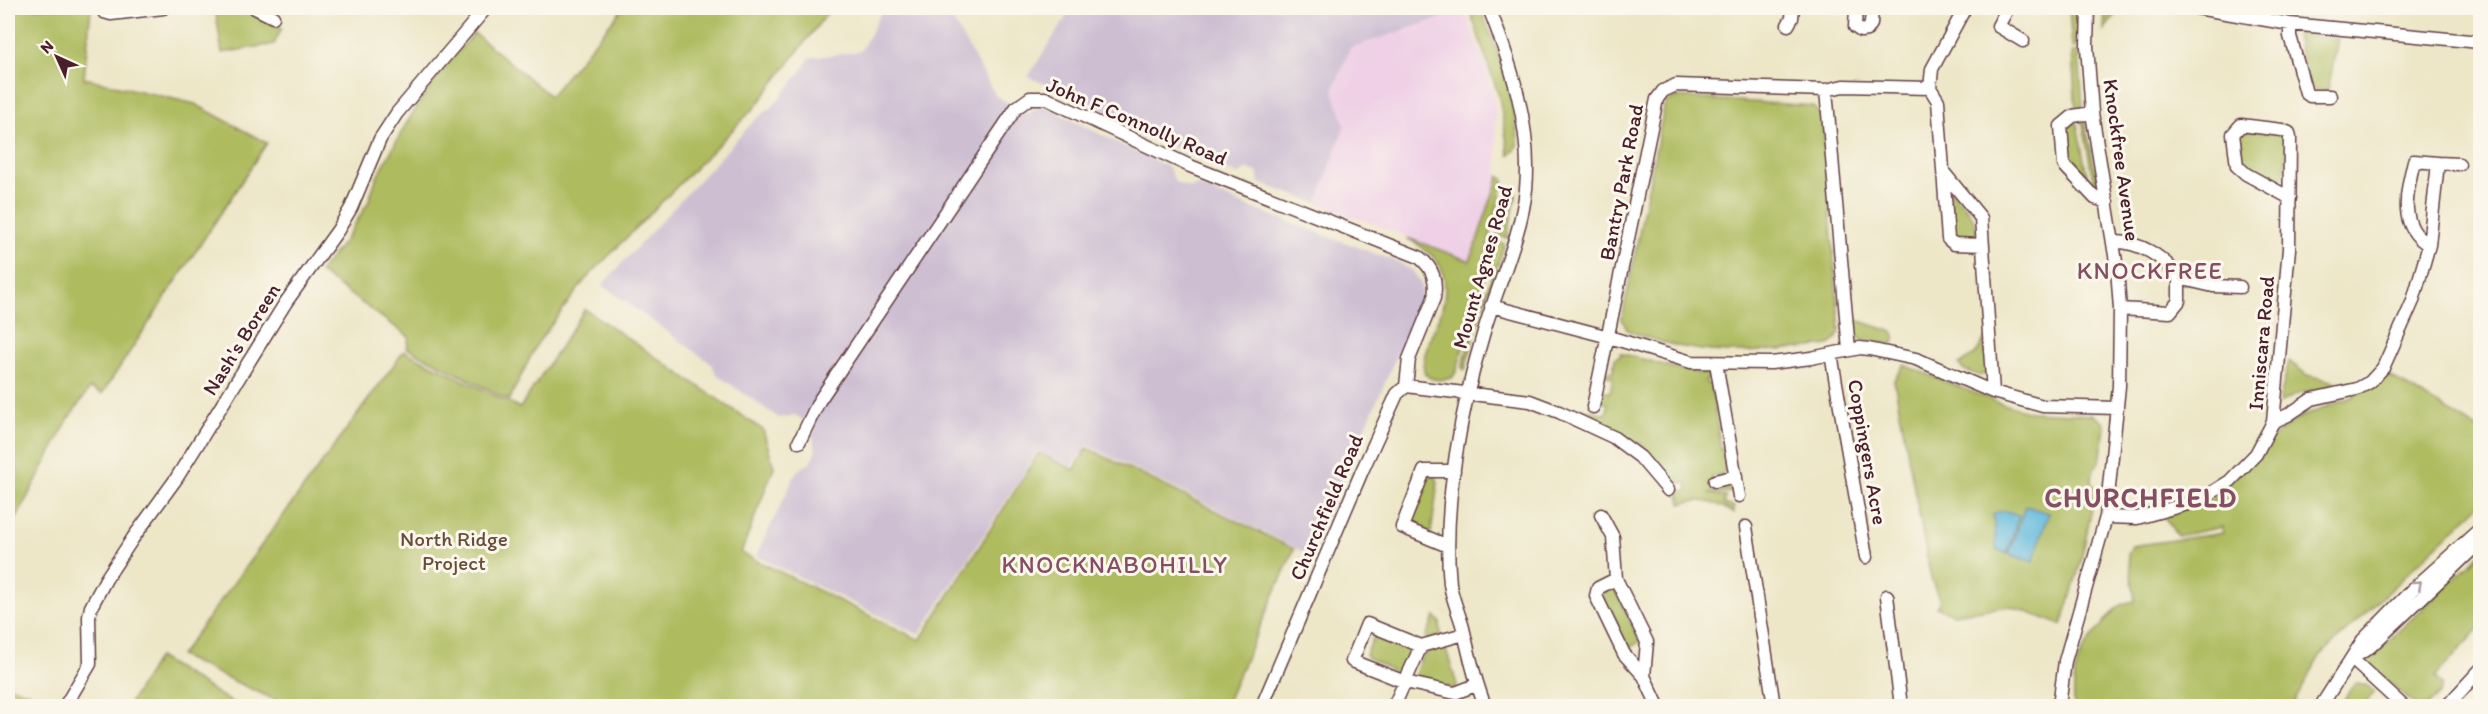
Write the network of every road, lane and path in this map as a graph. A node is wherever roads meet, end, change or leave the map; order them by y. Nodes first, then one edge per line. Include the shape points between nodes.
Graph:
1 (163, 8) edge
2 (255, 8) edge
3 (486, 8) edge
4 (1489, 8) edge
5 (1793, 8) edge
6 (1856, 8) edge
7 (1872, 8) edge
8 (1965, 8) edge
9 (2008, 8) edge
10 (2088, 8) edge
11 (2197, 8) edge
12 (104, 12) dead end
13 (273, 17) dead end
14 (2290, 24) junction
15 (1788, 25) dead end
16 (2023, 41) dead end
17 (2481, 42) edge
18 (1930, 88) junction
19 (1826, 90) junction
20 (2330, 96) dead end
21 (2092, 113) junction
22 (2438, 163) junction
23 (2459, 164) dead end
24 (1945, 174) junction
25 (2290, 198) junction
26 (2107, 202) junction
27 (2114, 242) junction
28 (1983, 245) junction
29 (2429, 245) junction
30 (2179, 278) junction
31 (2240, 288) dead end
32 (1491, 306) junction
33 (2120, 309) junction
34 (1609, 337) junction
35 (1849, 350) junction
36 (1831, 354) junction
37 (1716, 363) junction
38 (1406, 386) junction
39 (1992, 392) junction
40 (1468, 395) junction
41 (1593, 407) dead end
42 (2117, 408) junction
43 (2273, 422) junction
44 (799, 442) dead end
45 (1454, 471) junction
46 (1736, 476) junction
47 (1715, 481) dead end
48 (1668, 490) dead end
49 (1739, 496) dead end
50 (1601, 514) dead end
51 (2106, 517) junction
52 (1746, 527) dead end
53 (2481, 529) edge
54 (2481, 542) edge
55 (1448, 546) junction
56 (1866, 557) dead end
57 (2446, 566) junction
58 (1616, 579) junction
59 (1887, 596) dead end
60 (1464, 634) junction
61 (1420, 646) junction
62 (2352, 659) junction
63 (2481, 670) edge
64 (1644, 676) junction
65 (1405, 682) junction
66 (1476, 684) junction
67 (64, 706) edge
68 (1262, 706) edge
69 (1394, 706) edge
70 (1485, 706) edge
71 (1658, 706) edge
72 (1774, 706) edge
73 (1900, 706) edge
74 (2059, 706) edge
75 (2320, 706) edge
76 (2403, 706) edge
77 (2447, 706) edge

1 - 12 street
2 - 13 street
3 - 67 street, Nash's Boreen via 391,121 338,230 291,294 176,479 106,579 89,617 90,664
4 - 32 street, Mount Agnes Road via 1512,78 1527,148 1521,213
5 - 15 street
6 - 7 street via 1855,27 1861,31 1871,24
8 - 18 street via 1932,69
9 - 16 street via 1998,26
10 - 21 street, Knockfree Avenue
11 - 14 street
14 - 17 street
14 - 20 street via 2306,93
18 - 19 street, Bantry Park Road via 1843,86
18 - 24 street via 1938,101
19 - 34 street, Bantry Park Road via 1682,84 1660,94
19 - 35 street
21 - 26 street, Knockfree Avenue
21 - 26 street via 2073,116 2061,126 2064,165 2095,198
22 - 23 street
22 - 29 street
22 - 29 street via 2414,161 2406,202 2413,229
24 - 28 street via 1981,218
24 - 28 street via 1948,239 1954,244
25 - 25 street, Inniscara Road via 2237,166 2233,134 2241,125 2289,133
25 - 43 street, Inniscara Road
26 - 27 street, Knockfree Avenue
27 - 30 street via 2131,241 2149,250
27 - 33 street, Knockfree Avenue
28 - 39 street
29 - 43 street via 2413,301 2383,368 2357,389 2312,399
30 - 31 street
30 - 33 street via 2179,301 2170,312
32 - 34 street
32 - 40 street, Mount Agnes Road
33 - 42 street, Knockfree Avenue
34 - 37 street via 1691,362
34 - 41 street
35 - 36 street
35 - 39 street via 1869,349 1916,359
36 - 37 street via 1771,363
36 - 56 street, Coppingers Acre
37 - 46 street
38 - 40 street
38 - 44 street, John F Connolly Road via 1409,360 1436,288 1432,271 1419,257 1190,166 1045,98 1030,98 1016,108 936,225 819,401
38 - 68 street, Churchfield Road via 1397,394 1362,471
39 - 42 street via 2043,406
40 - 45 street, Mount Agnes Road
40 - 48 street via 1530,401 1590,424 1640,457
42 - 51 street, Knockfree Avenue
43 - 51 street, Inniscara Road via 2256,454 2230,481 2198,501 2137,518
45 - 55 street, Mount Agnes Road
45 - 55 street via 1424,471 1402,527
46 - 47 street
46 - 49 street
50 - 58 street via 1613,537
51 - 74 street, Knockfree Avenue via 2065,661
52 - 72 street
53 - 57 street
54 - 57 street
55 - 60 street, Mount Agnes Road via 1450,586
57 - 62 street via 2370,647
58 - 64 street via 1647,642
58 - 64 street via 1598,588 1596,596 1624,654
59 - 73 street
60 - 61 street
60 - 66 street, Mount Agnes Road
61 - 65 street
61 - 65 street via 1367,624 1352,661
62 - 75 street
62 - 76 street
63 - 77 street
64 - 71 street
65 - 66 street via 1455,693
65 - 69 street
66 - 70 street, Mount Agnes Road

